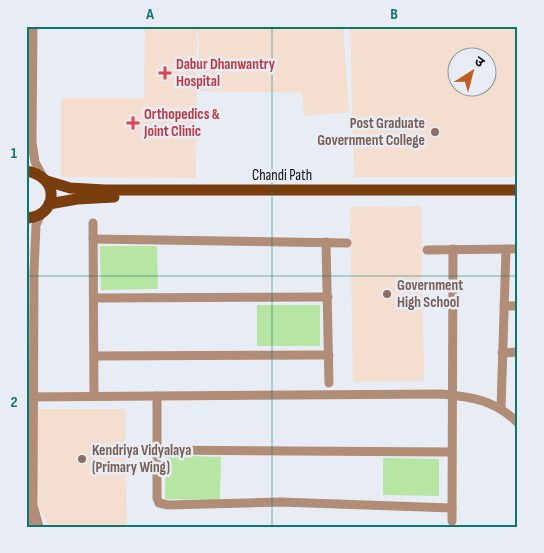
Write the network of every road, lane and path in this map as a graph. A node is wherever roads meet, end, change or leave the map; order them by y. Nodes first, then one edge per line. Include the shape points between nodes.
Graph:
1 (32, 26) edge
2 (26, 171) edge
3 (45, 179) junction
4 (518, 190) edge
5 (518, 198) edge
6 (49, 204) junction
7 (41, 214) junction
8 (26, 218) edge
9 (93, 223) dead end
10 (93, 240) junction
11 (326, 242) junction
12 (347, 243) dead end
13 (506, 249) junction
14 (518, 249) edge
15 (427, 250) dead end
16 (453, 250) junction
17 (328, 297) junction
18 (94, 298) junction
19 (504, 306) junction
20 (518, 306) edge
21 (518, 352) edge
22 (502, 353) junction
23 (329, 355) junction
24 (94, 356) junction
25 (329, 383) dead end
26 (451, 395) junction
27 (94, 396) junction
28 (157, 396) junction
29 (30, 397) edge
30 (501, 409) junction
31 (518, 423) edge
32 (156, 450) junction
33 (451, 452) junction
34 (30, 453) edge
35 (26, 507) edge
36 (452, 508) junction
37 (452, 521) dead end
38 (31, 527) edge
39 (39, 527) edge

1 - 3 street via 32,142 35,162
2 - 3 main road, Chandi Path via 35,172
3 - 4 main road, Chandi Path via 70,188 105,190
3 - 6 main road via 51,194
5 - 6 main road, Chandi Path via 106,197
6 - 7 main road
7 - 8 main road
7 - 29 street via 36,225
9 - 10 street
10 - 11 street
10 - 18 street
11 - 12 street
11 - 17 street
13 - 14 street
13 - 16 street
13 - 19 street
15 - 16 street
16 - 26 street
17 - 18 street
17 - 23 street
18 - 24 street
19 - 20 street
19 - 22 street
21 - 22 street
22 - 30 street
23 - 24 street
23 - 25 street
24 - 27 street
26 - 28 street
26 - 30 street via 471,397
26 - 33 street
27 - 28 street
27 - 29 street
28 - 32 street
29 - 34 street
30 - 31 street
32 - 33 street
32 - 36 street via 157,501 163,504 280,502
33 - 36 street
34 - 39 street via 33,504
35 - 38 street
36 - 37 street

